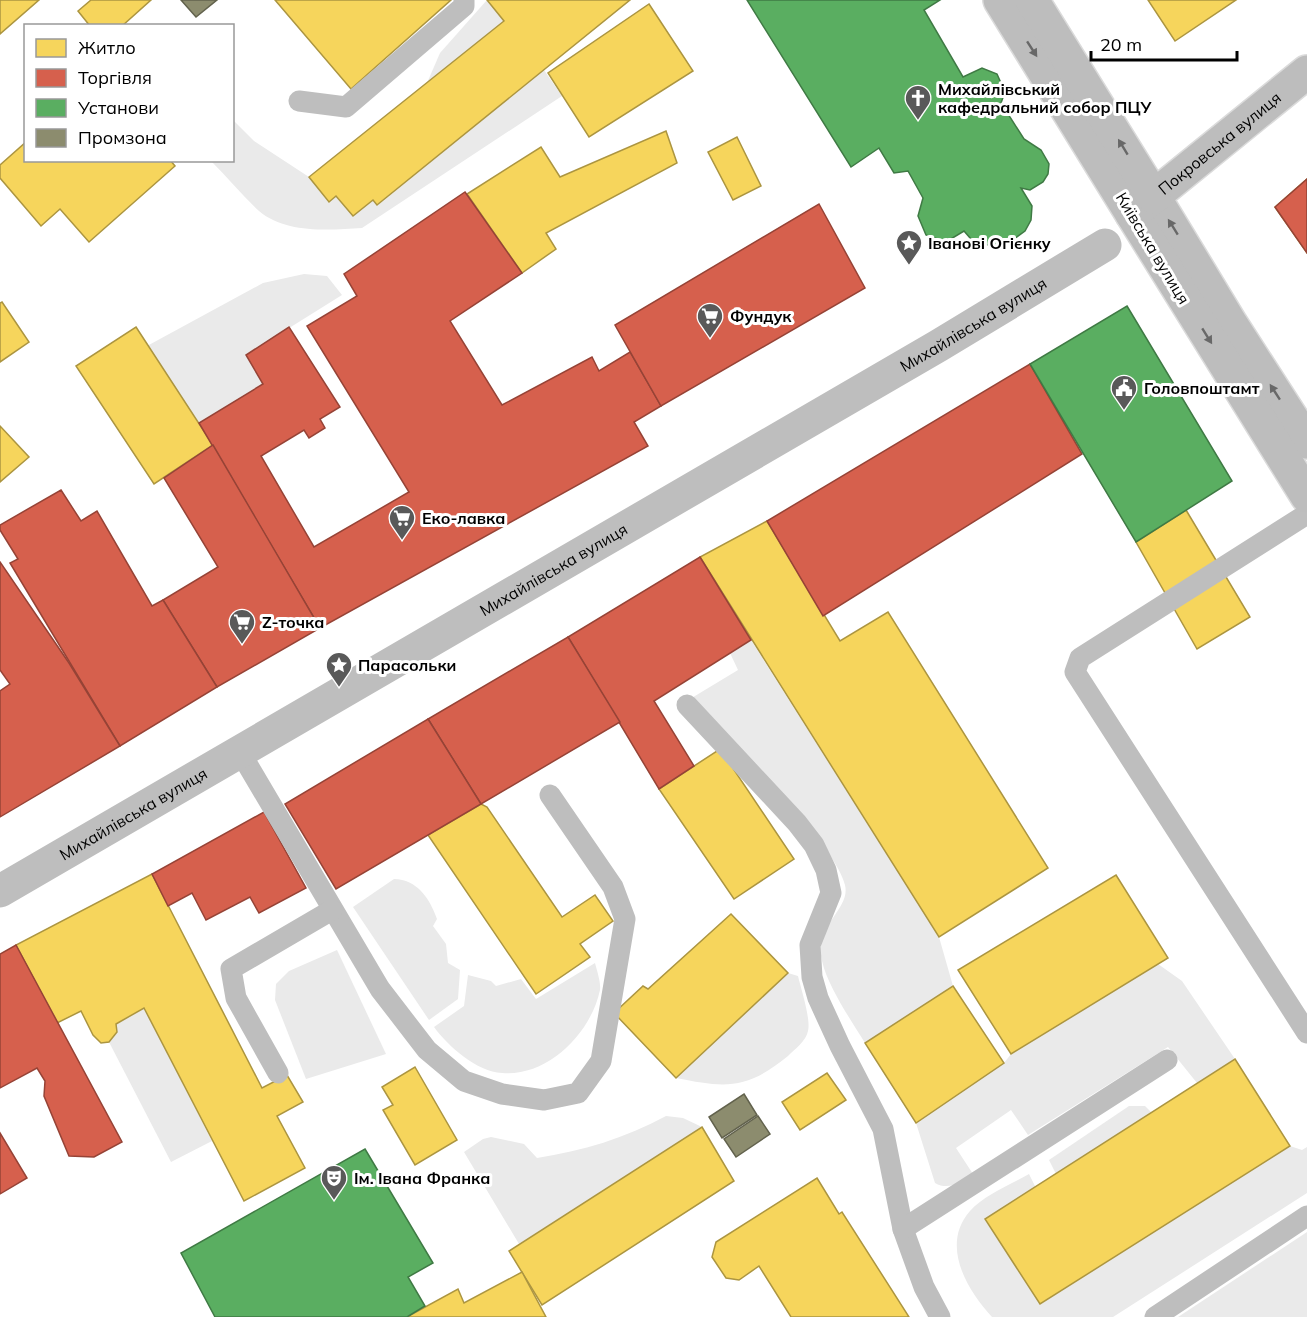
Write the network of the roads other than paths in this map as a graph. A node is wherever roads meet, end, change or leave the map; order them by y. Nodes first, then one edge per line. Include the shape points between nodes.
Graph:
1 (464, 0) edge
2 (1000, 0) edge
3 (1032, 0) edge
4 (1307, 72) edge
5 (299, 101) dead end
6 (1143, 206) junction
7 (1105, 245) dead end
8 (1307, 442) edge
9 (1307, 496) edge
10 (1307, 514) edge
11 (687, 705) dead end
12 (240, 752) junction
13 (550, 795) dead end
14 (0, 891) edge
15 (332, 910) junction
16 (1307, 1033) edge
17 (1167, 1060) dead end
18 (278, 1073) dead end
19 (1307, 1216) edge
20 (903, 1229) junction
21 (940, 1317) edge
22 (1155, 1317) edge

1 - 5 lane via 464,6 346,107
2 -> 6 main road, Київська вулиця
6 -> 3 main road, Київська вулиця
4 - 6 main road, Покровська вулиця
8 -> 6 main road, Київська вулиця
6 -> 9 main road, Київська вулиця
7 - 12 street, Михайлівська вулиця
10 - 16 lane via 1080,658 1075,672
11 - 20 lane via 797,824 814,845 826,870 831,893 810,945 812,977 840,1046 883,1129
12 - 14 street, Михайлівська вулиця
12 - 15 lane
13 - 15 lane via 613,887 625,919 601,1061 578,1093 544,1100 502,1094 464,1082 420,1041 380,989
15 - 18 lane via 231,969 236,998
17 - 20 lane
19 - 22 lane
20 - 21 lane via 924,1287

